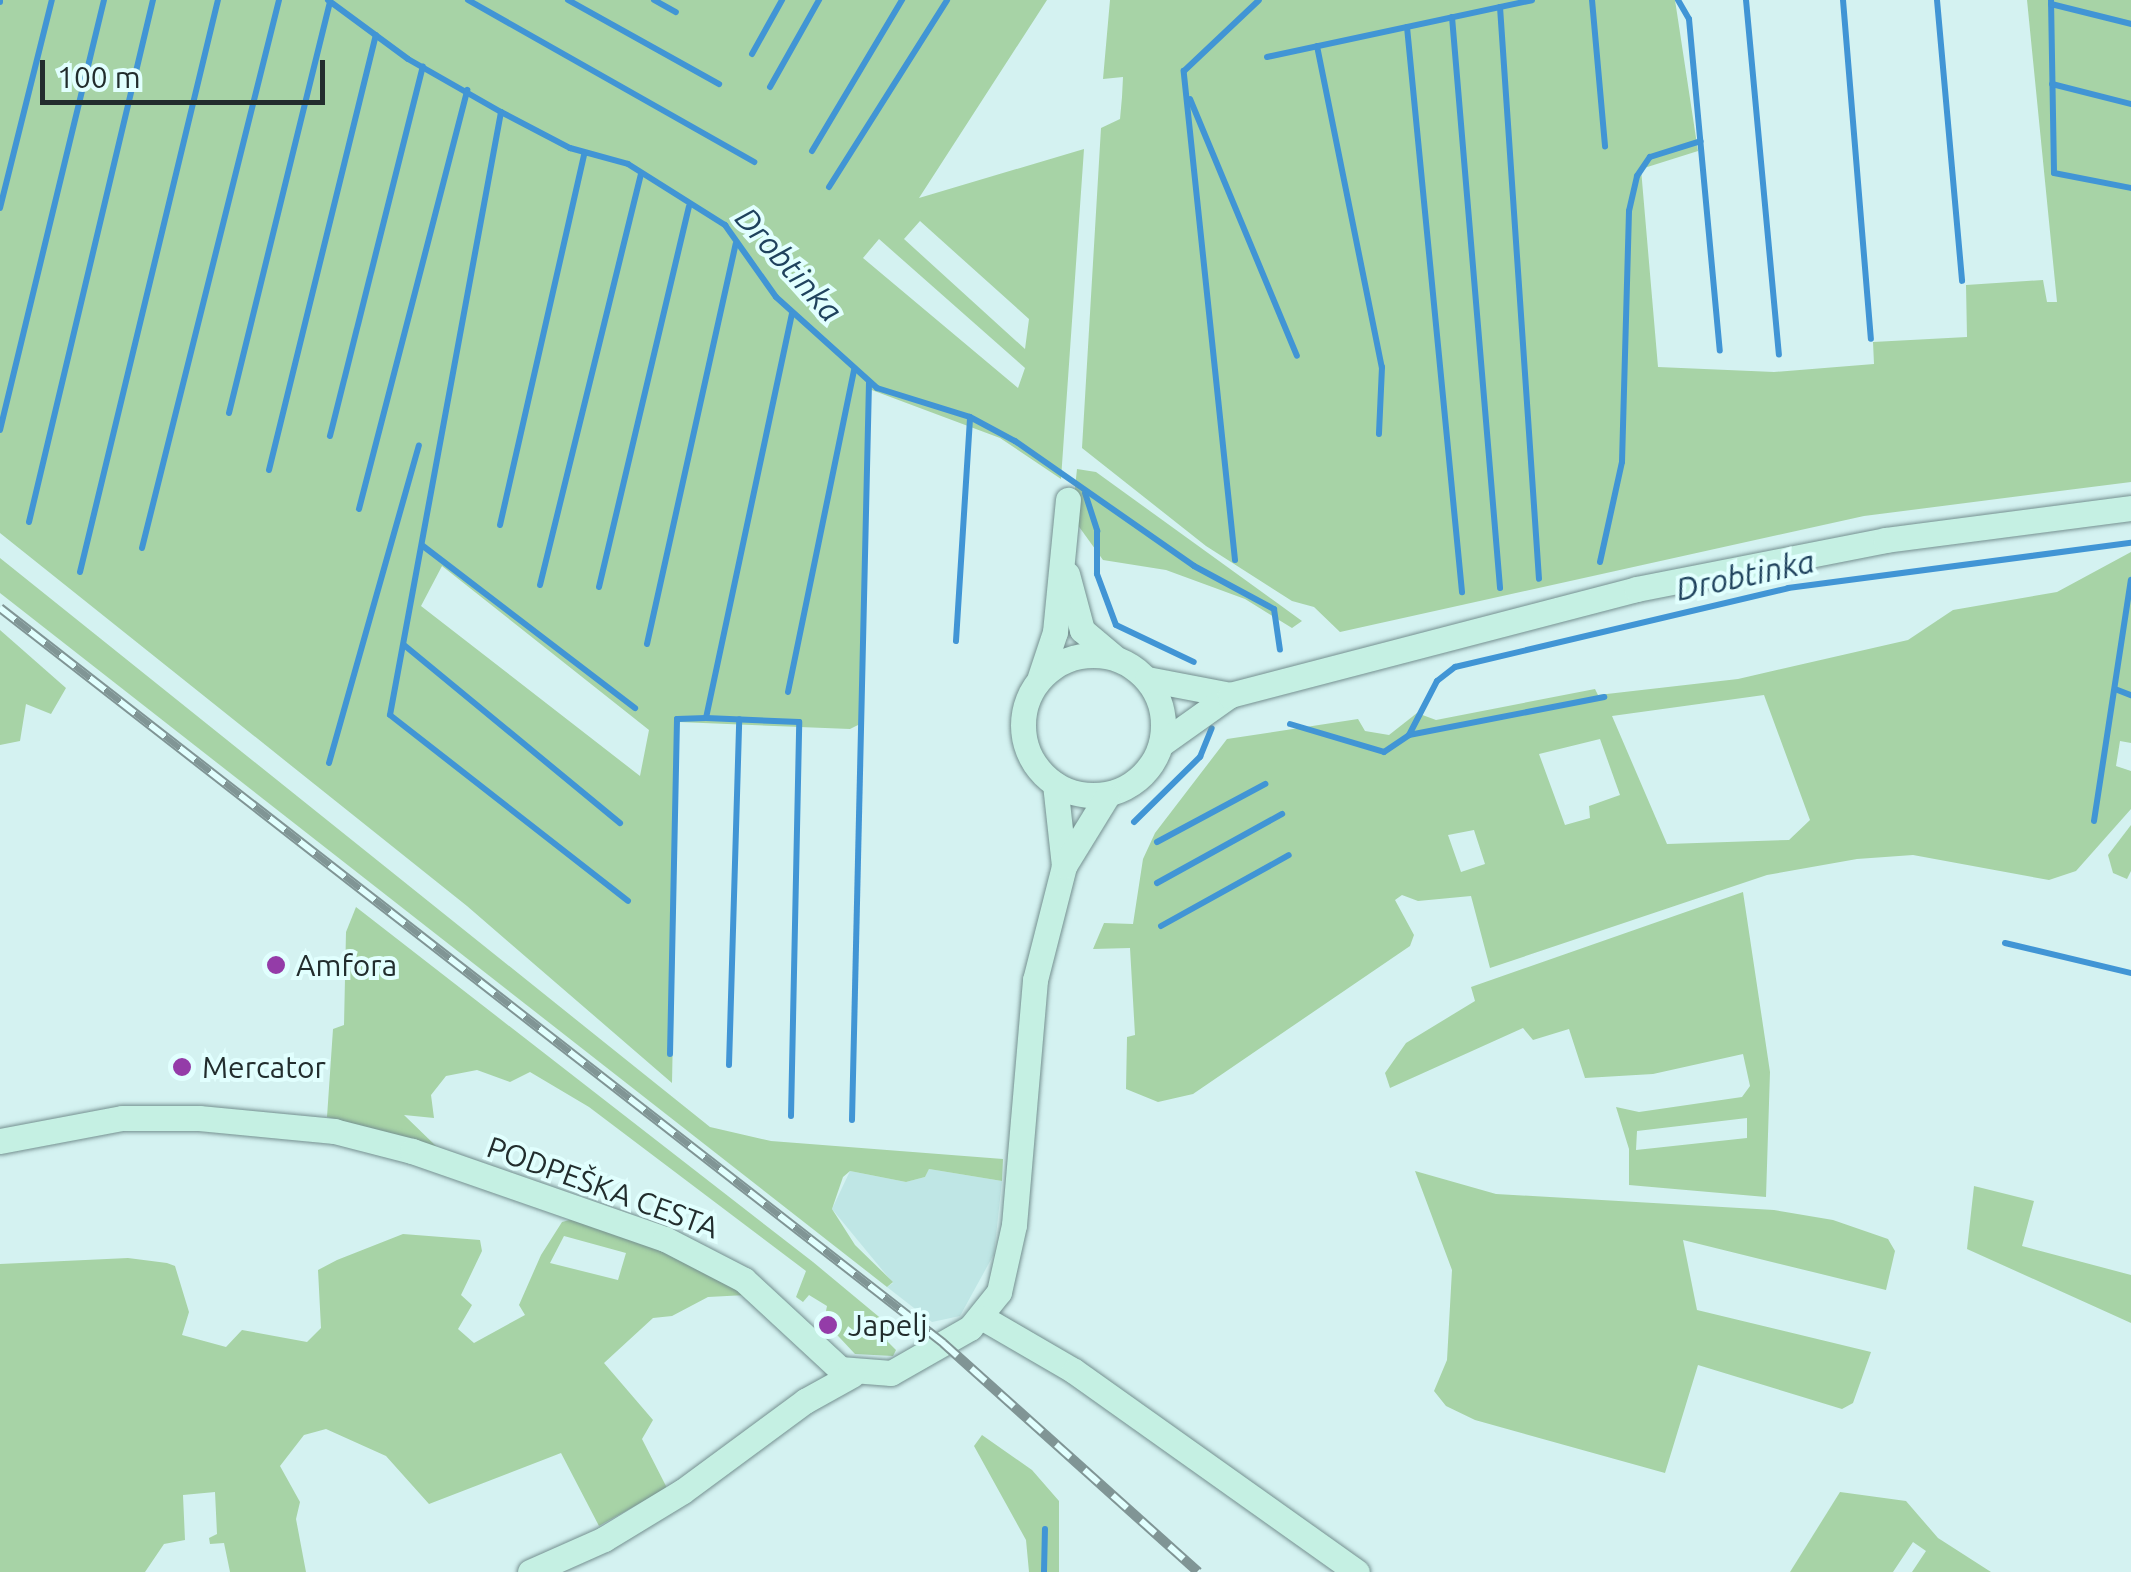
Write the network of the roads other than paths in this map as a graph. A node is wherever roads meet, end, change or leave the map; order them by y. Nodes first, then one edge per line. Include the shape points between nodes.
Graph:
1 (1068, 500) dead end
2 (2131, 508) edge
3 (1064, 560) junction
4 (1114, 657) junction
5 (1040, 678) junction
6 (1147, 679) junction
7 (1230, 694) junction
8 (1161, 744) junction
9 (1055, 784) junction
10 (1107, 796) junction
11 (1064, 866) junction
12 (0, 1141) edge
13 (983, 1318) junction
14 (828, 1359) junction
15 (852, 1374) junction
16 (804, 1401) junction
17 (530, 1572) edge
18 (1357, 1572) edge

1 - 3 main road
2 - 7 main road via 1885,540 1636,590
3 - 4 main road via 1082,630
3 - 5 main road via 1055,632
4 - 5 main road via 1075,658
4 - 6 main road
5 - 9 main road via 1028,698 1025,745
6 - 7 main road
6 - 8 main road via 1159,699
7 - 8 main road
8 - 10 main road via 1136,781
9 - 10 main road via 1089,798
9 - 11 main road
10 - 11 main road
11 - 13 main road via 1035,980 1007,1270
12 - 14 main road, PODPEŠKA CESTA via 122,1118 199,1118 334,1131 412,1151 720,1265 790,1318
13 - 15 main road via 906,1367
13 - 18 main road via 1074,1371
14 - 15 main road, PODPEŠKA CESTA
14 - 16 main road
15 - 16 main road
16 - 17 main road via 682,1492 604,1539

